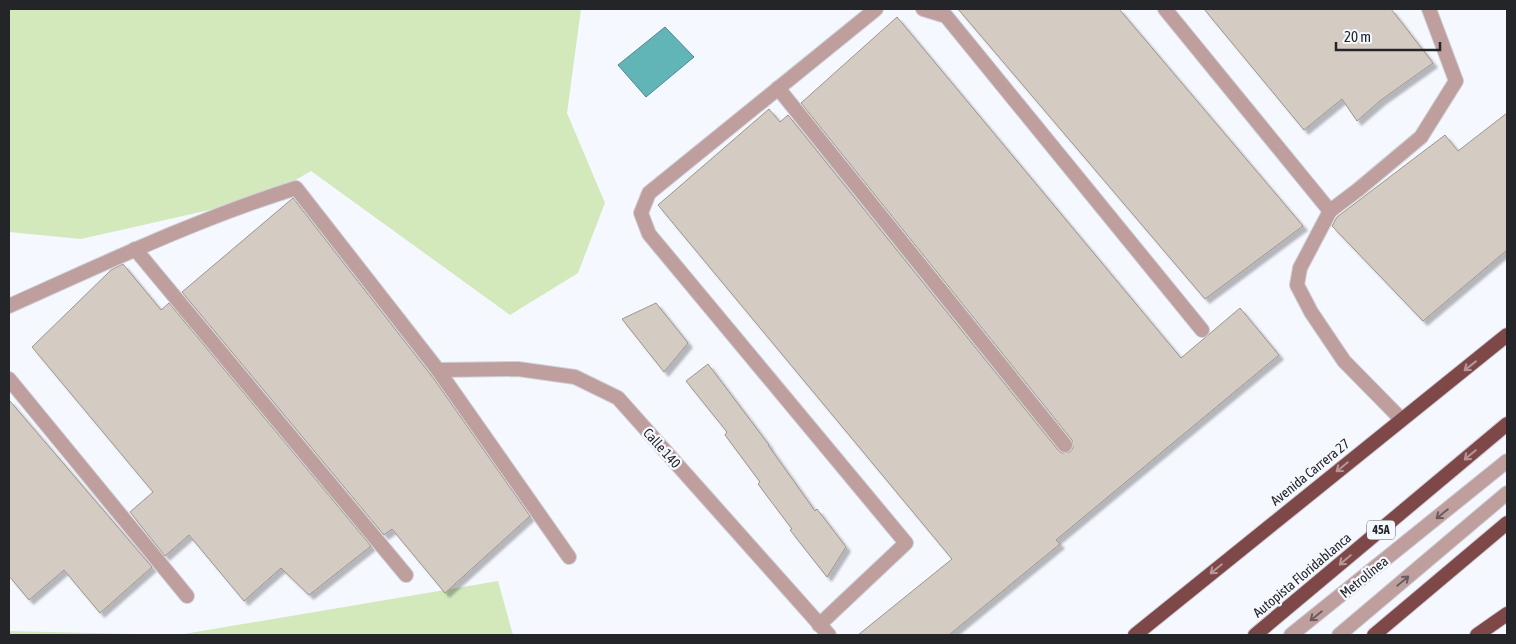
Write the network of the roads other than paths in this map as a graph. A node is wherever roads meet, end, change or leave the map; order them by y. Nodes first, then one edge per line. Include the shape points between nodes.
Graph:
1 (876, 9) edge
2 (923, 9) edge
3 (1165, 9) edge
4 (1429, 9) edge
5 (778, 88) junction
6 (1330, 211) junction
7 (135, 249) junction
8 (9, 306) edge
9 (1202, 330) dead end
10 (1507, 335) edge
11 (438, 370) junction
12 (9, 379) edge
13 (1401, 419) junction
14 (1507, 424) edge
15 (1066, 445) dead end
16 (1507, 461) edge
17 (1507, 493) edge
18 (1507, 523) edge
19 (569, 558) dead end
20 (406, 575) dead end
21 (187, 596) dead end
22 (1507, 614) edge
23 (824, 630) edge
24 (1134, 635) edge
25 (1255, 635) edge
26 (1291, 635) edge
27 (1340, 635) edge
28 (1374, 635) edge
29 (1477, 635) edge

1 - 5 street
2 - 9 street via 946,16
3 - 6 street
4 - 6 street via 1456,81 1421,137
5 - 15 street
5 - 23 street via 649,192 641,213 649,234 906,543
6 - 13 street via 1300,268 1297,285 1344,361
7 - 8 street
7 - 11 street via 296,188
7 - 20 street
10 -> 13 highway, Avenida Carrera 27
11 - 19 street
11 - 23 street, Calle 140 via 518,370 575,377 618,398
12 - 21 street
13 -> 24 highway, Avenida Carrera 27
14 -> 25 highway, Autopista Floridablanca / 45A
16 -> 26 street, Metrolínea
27 -> 17 street, Metrolínea
18 - 28 highway
22 - 29 highway

